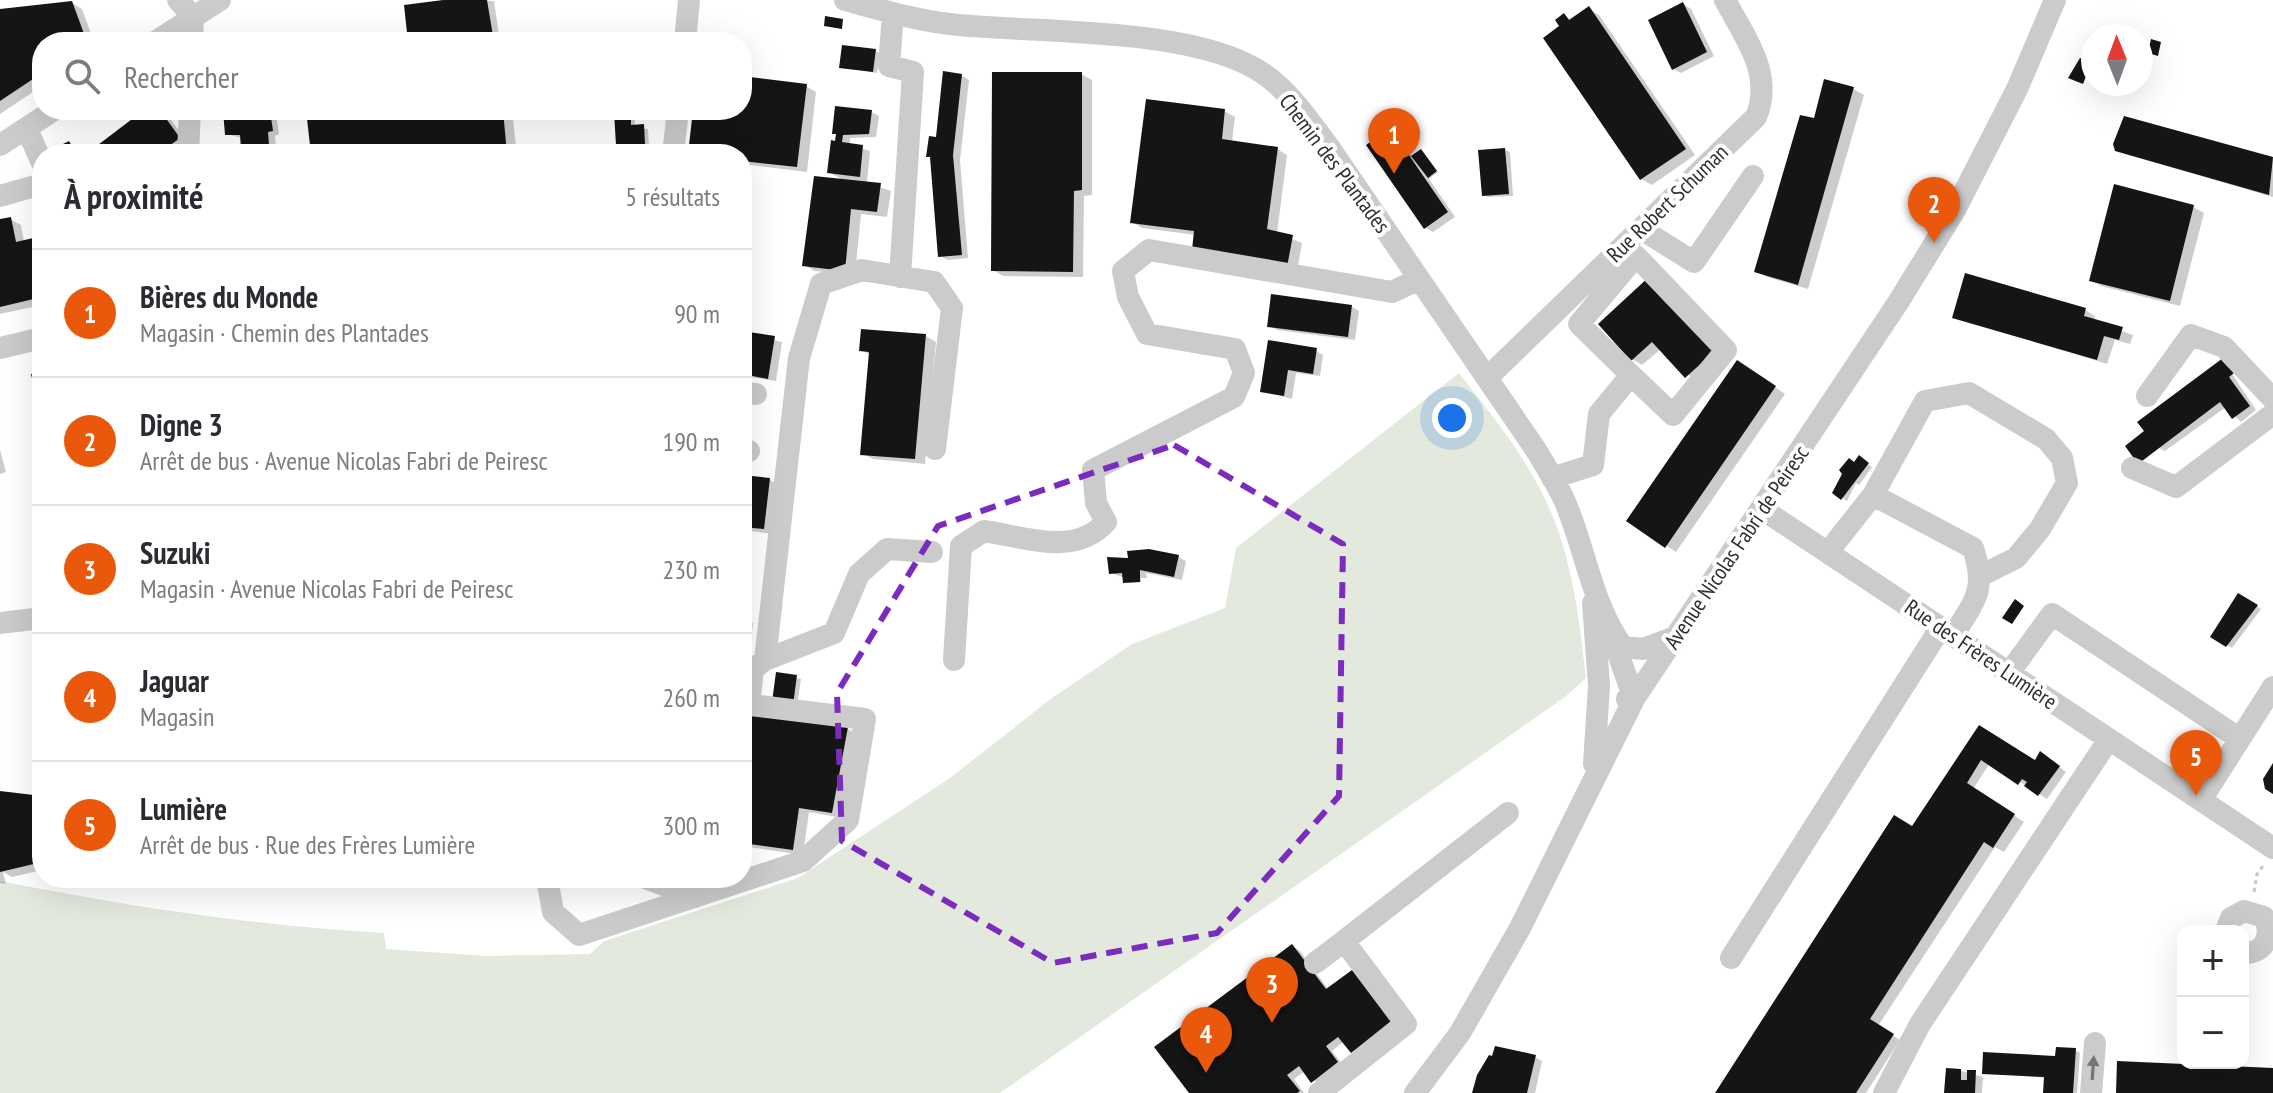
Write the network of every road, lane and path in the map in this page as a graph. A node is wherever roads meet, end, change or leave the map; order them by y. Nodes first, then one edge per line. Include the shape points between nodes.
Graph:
1 (689, 0) edge
2 (845, 0) edge
3 (1725, 0) edge
4 (2055, 0) edge
5 (200, 6) edge
6 (893, 13) junction
7 (168, 32) edge
8 (194, 32) edge
9 (205, 32) edge
10 (686, 32) edge
11 (40, 120) edge
12 (190, 120) edge
13 (204, 120) edge
14 (677, 120) edge
15 (27, 129) junction
16 (34, 144) edge
17 (188, 144) edge
18 (203, 144) edge
19 (674, 144) edge
20 (0, 145) edge
21 (1753, 176) dead end
22 (32, 187) edge
23 (0, 196) edge
24 (1641, 229) junction
25 (900, 277) junction
26 (1419, 279) junction
27 (32, 340) edge
28 (0, 348) edge
29 (1631, 375) junction
30 (1487, 378) junction
31 (2147, 396) dead end
32 (2273, 399) edge
33 (2273, 414) edge
34 (935, 449) dead end
35 (2132, 468) dead end
36 (1552, 478) junction
37 (1873, 495) junction
38 (1762, 509) junction
39 (932, 552) dead end
40 (1828, 552) junction
41 (1982, 575) junction
42 (1591, 582) junction
43 (32, 619) edge
44 (0, 623) edge
45 (1610, 628) junction
46 (1947, 632) junction
47 (1675, 637) junction
48 (765, 660) junction
49 (954, 660) dead end
50 (2009, 673) junction
51 (752, 674) edge
52 (1599, 686) junction
53 (2273, 687) edge
54 (1634, 699) junction
55 (752, 706) edge
56 (2109, 739) junction
57 (2240, 739) junction
58 (1593, 782) junction
59 (2201, 800) junction
60 (1508, 813) dead end
61 (2273, 848) edge
62 (752, 878) edge
63 (549, 888) edge
64 (672, 888) edge
65 (723, 888) edge
66 (696, 897) junction
67 (2228, 925) edge
68 (2269, 928) edge
69 (1344, 941) junction
70 (2249, 952) edge
71 (1731, 958) dead end
72 (1315, 963) dead end
73 (2095, 1043) dead end
74 (1319, 1093) edge
75 (1415, 1093) edge
76 (1884, 1093) edge
77 (2091, 1093) edge

1 - 10 street
2 - 6 street, Chemin des Plantades
3 - 24 street, Rue Robert Schuman via 1760,67 1763,99 1756,117
4 - 38 street, Avenue Nicolas Fabri de Peiresc via 1955,210
5 - 7 street
5 - 8 street
5 - 9 street
6 - 25 street via 889,66 913,72
6 - 26 street, Chemin des Plantades via 955,25 1211,50 1263,73 1296,102
11 - 15 street
12 - 17 street
13 - 18 street
14 - 19 street
15 - 16 street
15 - 20 street
21 - 24 street via 1694,262
22 - 23 street
24 - 30 street, Rue Robert Schuman
25 - 34 street via 934,282 952,308
25 - 48 street via 862,270 821,284 799,358
26 - 30 street, Chemin des Plantades
26 - 49 street via 1392,292 1149,250 1123,271 1128,297 1147,334 1235,349 1244,373 1234,397 1093,470 1096,503 1106,522 1094,536 1064,544 984,531 961,546
27 - 28 street
29 - 29 street via 1673,415 1726,350 1636,256 1579,324
29 - 36 street via 1599,414 1593,465
30 - 36 street, Chemin des Plantades
31 - 32 street via 2191,335 2224,347
33 - 35 street via 2176,487
36 - 42 street, Chemin des Plantades via 1566,503
37 - 40 street
37 - 41 street via 1973,548
37 - 41 street via 1925,401 1969,393 2046,439 2062,458 2067,483 2016,558
38 - 40 street, Rue des Frères Lumière
38 - 47 street, Avenue Nicolas Fabri de Peiresc
39 - 48 street via 887,549 859,574 834,633
40 - 46 street, Rue des Frères Lumière
41 - 46 street via 1975,600
42 - 45 street
42 - 52 street
43 - 44 street
45 - 47 street via 1623,647 1643,649
45 - 54 street
46 - 50 street, Rue des Frères Lumière
46 - 71 street
47 - 54 street, Avenue Nicolas Fabri de Peiresc
48 - 51 street
50 - 56 street, Rue des Frères Lumière
50 - 57 street via 2052,614
52 - 54 street via 1612,699
52 - 58 street
53 - 57 street
54 - 58 street, Avenue Nicolas Fabri de Peiresc
55 - 62 street via 865,719 848,820 803,861
56 - 59 street, Rue des Frères Lumière
56 - 76 street via 1920,1024
57 - 59 street
58 - 75 street, Avenue Nicolas Fabri de Peiresc via 1460,1033
59 - 61 street, Rue des Frères Lumière
60 - 69 street
63 - 66 street via 553,912 579,935
64 - 66 street
65 - 66 street
67 - 68 street via 2244,911
68 - 70 street via 2261,949
69 - 72 street
69 - 74 street via 1406,1024
77 -> 73 street

